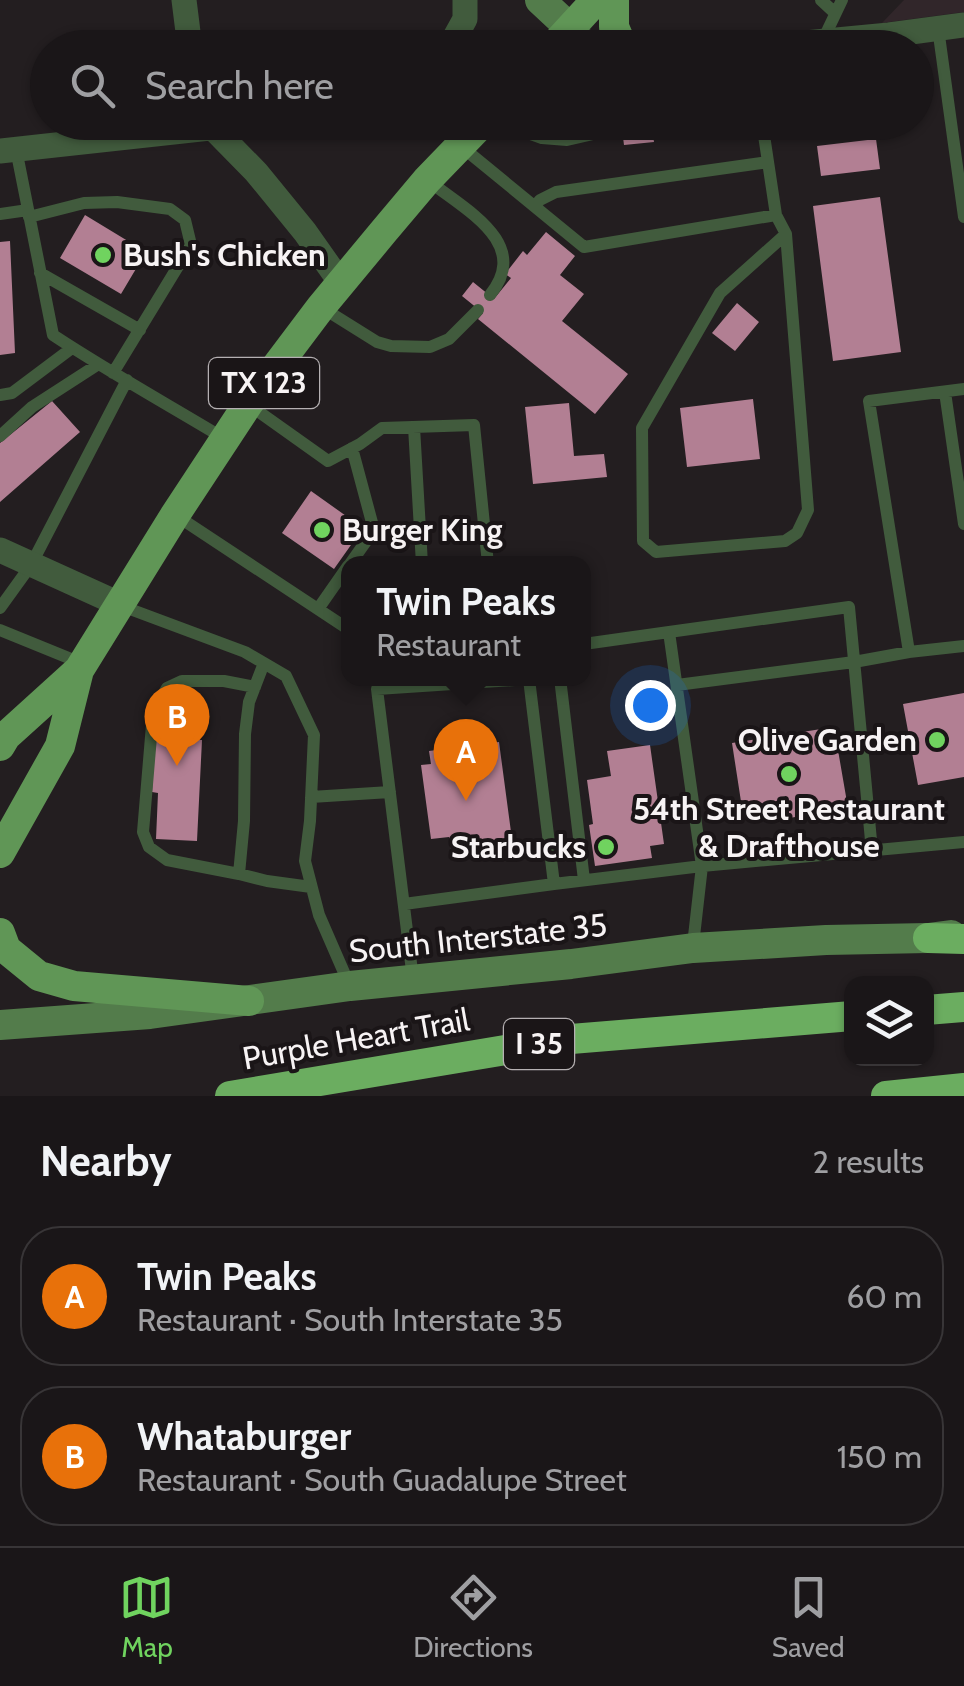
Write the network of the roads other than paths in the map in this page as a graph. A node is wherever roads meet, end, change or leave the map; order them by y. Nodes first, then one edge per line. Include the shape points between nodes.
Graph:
1 (184, 0) edge
2 (465, 0) edge
3 (540, 0) edge
4 (596, 0) edge
5 (614, 0) edge
6 (821, 0) edge
7 (838, 6) edge
8 (951, 27) edge
9 (188, 30) edge
10 (459, 30) edge
11 (563, 30) edge
12 (578, 30) edge
13 (616, 30) edge
14 (827, 30) edge
15 (925, 30) edge
16 (88, 140) edge
17 (223, 140) edge
18 (465, 140) edge
19 (765, 140) edge
20 (460, 145) junction
21 (8, 150) edge
22 (768, 162) junction
23 (426, 180) junction
24 (535, 206) junction
25 (0, 214) edge
26 (28, 214) junction
27 (776, 216) junction
28 (964, 217) edge
29 (786, 234) junction
30 (40, 272) junction
31 (341, 283) junction
32 (490, 295) dead end
33 (321, 307) junction
34 (478, 310) dead end
35 (140, 330) junction
36 (72, 348) junction
37 (97, 365) junction
38 (113, 373) junction
39 (127, 380) junction
40 (964, 389) edge
41 (945, 392) junction
42 (0, 394) edge
43 (248, 404) junction
44 (414, 427) junction
45 (0, 436) edge
46 (225, 439) junction
47 (352, 448) junction
48 (175, 515) junction
49 (964, 524) edge
50 (0, 550) edge
51 (355, 556) edge
52 (422, 556) edge
53 (487, 556) edge
54 (32, 565) junction
55 (341, 576) edge
56 (118, 604) junction
57 (1, 606) edge
58 (318, 609) junction
59 (341, 624) edge
60 (0, 630) edge
61 (670, 632) junction
62 (591, 643) edge
63 (964, 646) edge
64 (908, 652) junction
65 (854, 662) junction
66 (264, 663) junction
67 (81, 667) junction
68 (677, 685) junction
69 (375, 686) edge
70 (530, 686) edge
71 (561, 686) edge
72 (255, 687) junction
73 (0, 746) edge
74 (390, 792) junction
75 (312, 797) junction
76 (964, 842) edge
77 (872, 851) junction
78 (0, 852) edge
79 (702, 866) junction
80 (240, 874) junction
81 (584, 880) junction
82 (554, 884) junction
83 (312, 886) junction
84 (404, 904) junction
85 (0, 933) edge
86 (964, 936) edge
87 (928, 938) joint
88 (693, 948) junction
89 (413, 979) junction
90 (350, 986) junction
91 (249, 1001) junction
92 (964, 1006) edge
93 (934, 1009) edge
94 (844, 1017) edge
95 (62, 1020) junction
96 (0, 1025) edge
97 (0, 1045) edge
98 (964, 1088) edge
99 (230, 1096) edge
100 (886, 1096) edge

1 - 9 street
2 - 10 street
3 - 11 main road
4 - 12 main road
5 - 13 main road
6 - 7 lane
7 - 14 lane
8 - 15 street
8 - 28 lane
16 - 21 street
17 - 31 street via 306,232
18 - 20 main road, TX 123
19 - 22 lane
20 - 23 main road, TX 123
20 - 24 lane
21 - 26 lane
22 - 24 lane via 556,192
22 - 27 lane
23 - 31 main road, TX 123
23 - 32 lane via 496,236 505,261
24 - 27 lane via 584,246
25 - 26 lane
26 - 30 lane
26 - 35 lane via 117,202 170,209 185,220 191,245
27 - 29 lane
29 - 29 lane via 808,510 785,541 656,552 643,541 642,428 720,293
30 - 35 lane
30 - 36 lane via 53,335
31 - 33 main road, TX 123
33 - 34 lane via 364,337 391,346 440,344
33 - 43 main road, TX 123
35 - 38 lane
36 - 37 lane
36 - 42 lane via 12,393
37 - 38 lane
37 - 45 lane
38 - 39 lane
39 - 46 lane
39 - 54 lane
40 - 41 lane
41 - 49 lane
41 - 64 lane via 868,402
43 - 46 main road, TX 123
43 - 47 lane via 328,462
44 - 47 lane via 382,428
44 - 52 lane
44 - 53 lane via 474,425
46 - 48 main road, TX 123
47 - 51 lane via 374,530
48 - 56 main road, TX 123
48 - 58 lane
50 - 54 street
54 - 56 street
54 - 57 lane
55 - 58 lane
56 - 66 lane
56 - 67 main road, TX 123
58 - 59 lane
60 - 67 lane
61 - 62 lane
61 - 65 lane via 849,607
61 - 68 lane
63 - 64 lane
64 - 65 lane
65 - 68 lane
65 - 77 lane
66 - 72 lane
66 - 75 lane via 286,676 314,735
67 - 73 main road, TX 123
67 - 78 main road, TX 123 via 60,746
68 - 79 lane
69 - 74 lane
70 - 82 lane
71 - 81 lane
72 - 80 lane via 245,734
72 - 80 lane via 182,681 167,688 152,713 143,832 150,846 167,860
74 - 75 lane
74 - 84 lane
75 - 83 lane via 305,861
76 - 77 lane
77 - 79 lane
79 - 81 lane
79 - 88 lane
80 - 83 lane
81 - 82 lane
82 - 84 lane
83 - 90 lane
84 - 89 lane
85 - 91 main road via 6,949 39,976 74,986
86 - 87 highway
87 - 88 main road, South Interstate 35
88 - 89 main road, South Interstate 35
89 - 90 main road, South Interstate 35
90 - 91 main road, South Interstate 35
91 - 95 main road, South Interstate 35
92 - 93 highway
94 - 99 highway, Purple Heart Trail / I 35 via 572,1039
95 - 96 main road, South Interstate 35
95 - 97 main road
98 - 100 highway

